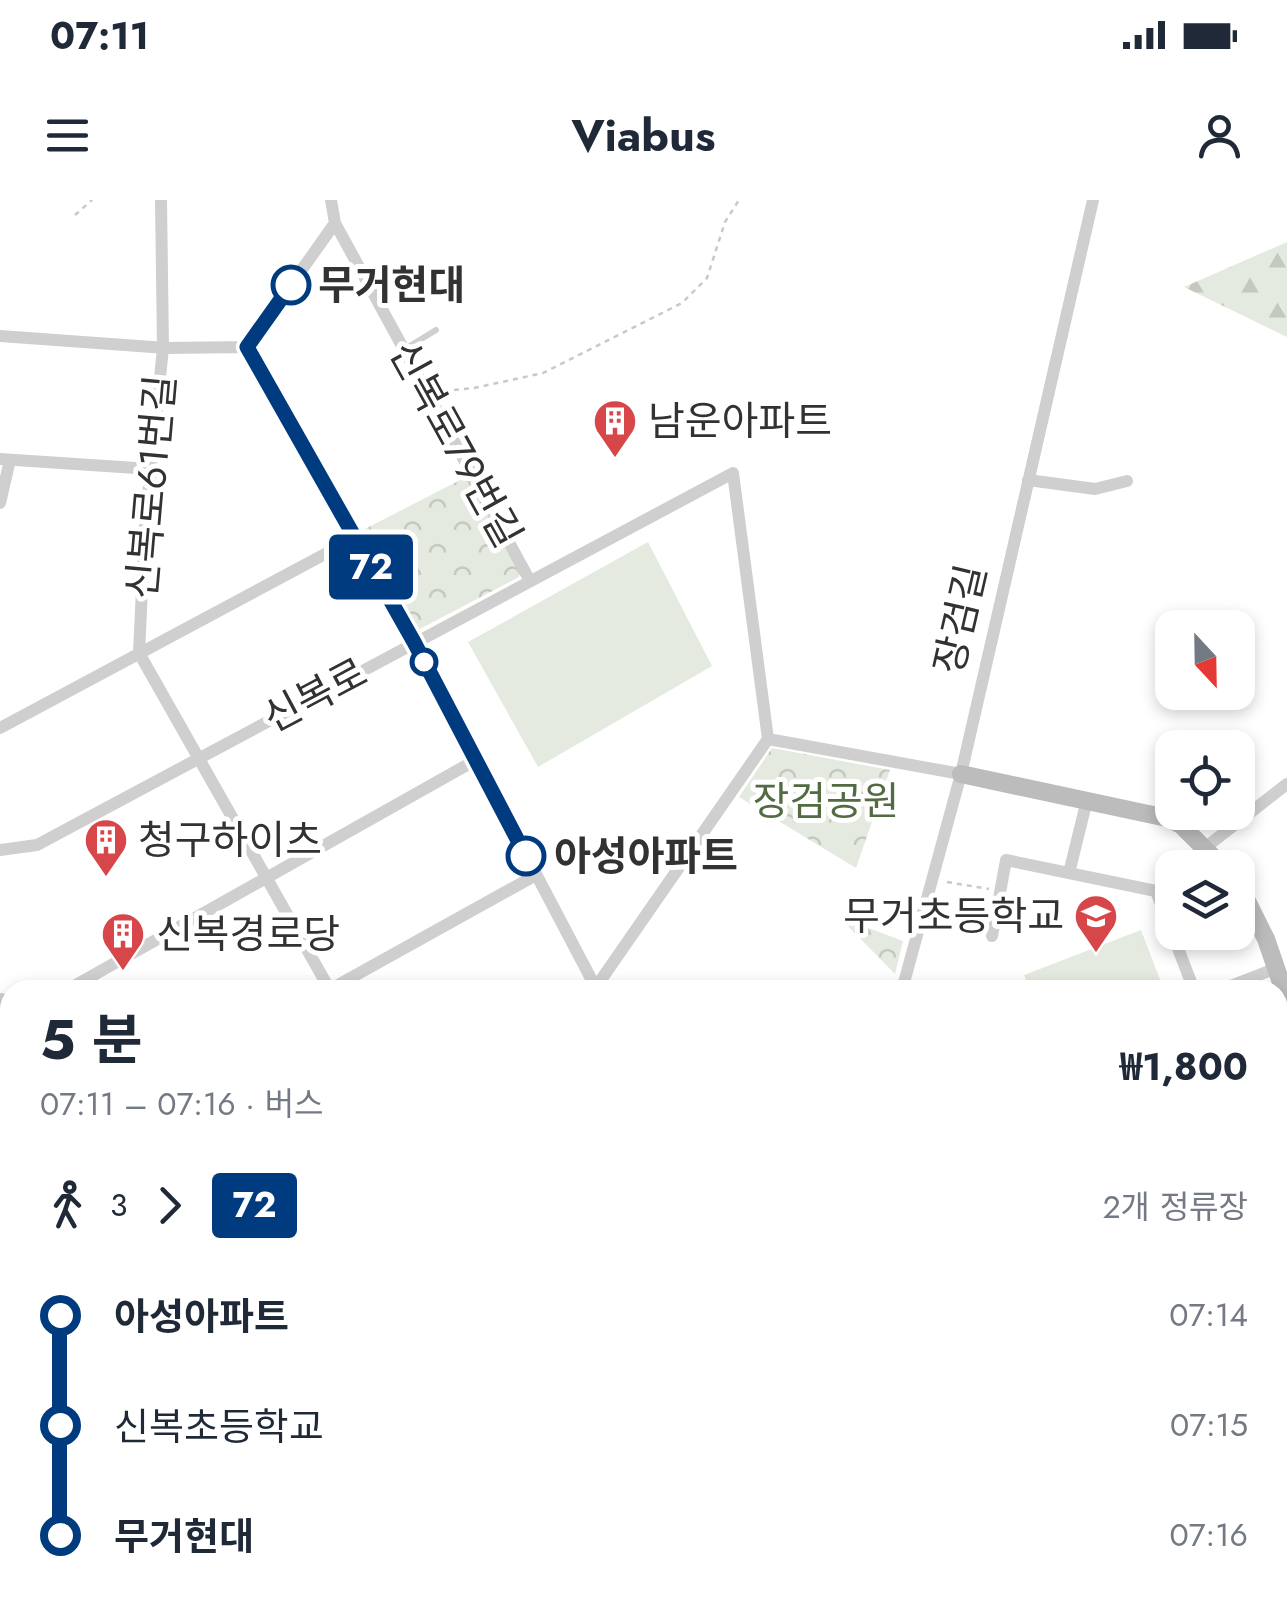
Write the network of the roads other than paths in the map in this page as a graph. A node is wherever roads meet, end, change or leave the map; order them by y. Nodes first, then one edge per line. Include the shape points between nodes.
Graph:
1 (161, 200) edge
2 (331, 200) edge
3 (1093, 200) edge
4 (336, 223) junction
5 (436, 330) dead end
6 (0, 336) edge
7 (247, 347) junction
8 (163, 348) junction
9 (404, 349) junction
10 (5, 459) edge
11 (151, 469) junction
12 (1028, 480) junction
13 (1127, 481) dead end
14 (0, 503) edge
15 (355, 538) junction
16 (530, 581) junction
17 (414, 642) junction
18 (139, 653) junction
19 (0, 728) edge
20 (768, 739) junction
21 (198, 758) junction
22 (474, 760) junction
23 (961, 774) junction
24 (1287, 784) edge
25 (1085, 808) dead end
26 (1206, 847) junction
27 (0, 850) edge
28 (1203, 850) edge
29 (1209, 850) edge
30 (1069, 873) junction
31 (536, 875) junction
32 (266, 877) junction
33 (1155, 891) edge
34 (1255, 920) edge
35 (992, 936) dead end
36 (1179, 950) edge
37 (1277, 968) junction
38 (85, 980) edge
39 (324, 980) edge
40 (348, 980) edge
41 (591, 980) edge
42 (602, 980) edge
43 (905, 980) edge
44 (1190, 980) edge
45 (1246, 980) edge
46 (1281, 980) edge

1 - 8 street, 신복로61번길
2 - 4 street, 신복로79번길
3 - 12 street, 장검길
4 - 7 street
4 - 9 street, 신복로79번길
5 - 9 lane
6 - 8 street
7 - 8 street
7 - 15 street
8 - 11 street, 신복로61번길
9 - 16 street, 신복로79번길
10 - 11 street
10 - 14 street
11 - 18 street, 신복로61번길
12 - 13 street via 1095,489
12 - 23 street, 장검길
15 - 17 street
15 - 18 street
16 - 17 street, 신복로
16 - 20 street, 신복로 via 733,473
17 - 21 street, 신복로
17 - 22 street
18 - 19 street
18 - 21 street, 신복로61번길
20 - 23 street
20 - 42 street
21 - 27 street, 신복로 via 37,845
21 - 32 street, 신복로61번길
22 - 31 street
22 - 32 street
23 - 26 main road via 1167,818
23 - 43 street, 장검길
24 - 26 street
25 - 30 street
26 - 28 street
26 - 29 main road
30 - 33 street
30 - 35 street via 1006,860
31 - 40 street
31 - 41 street
32 - 38 street
32 - 39 street, 신복로61번길
34 - 37 main road
36 - 44 street
37 - 45 street
37 - 46 main road

